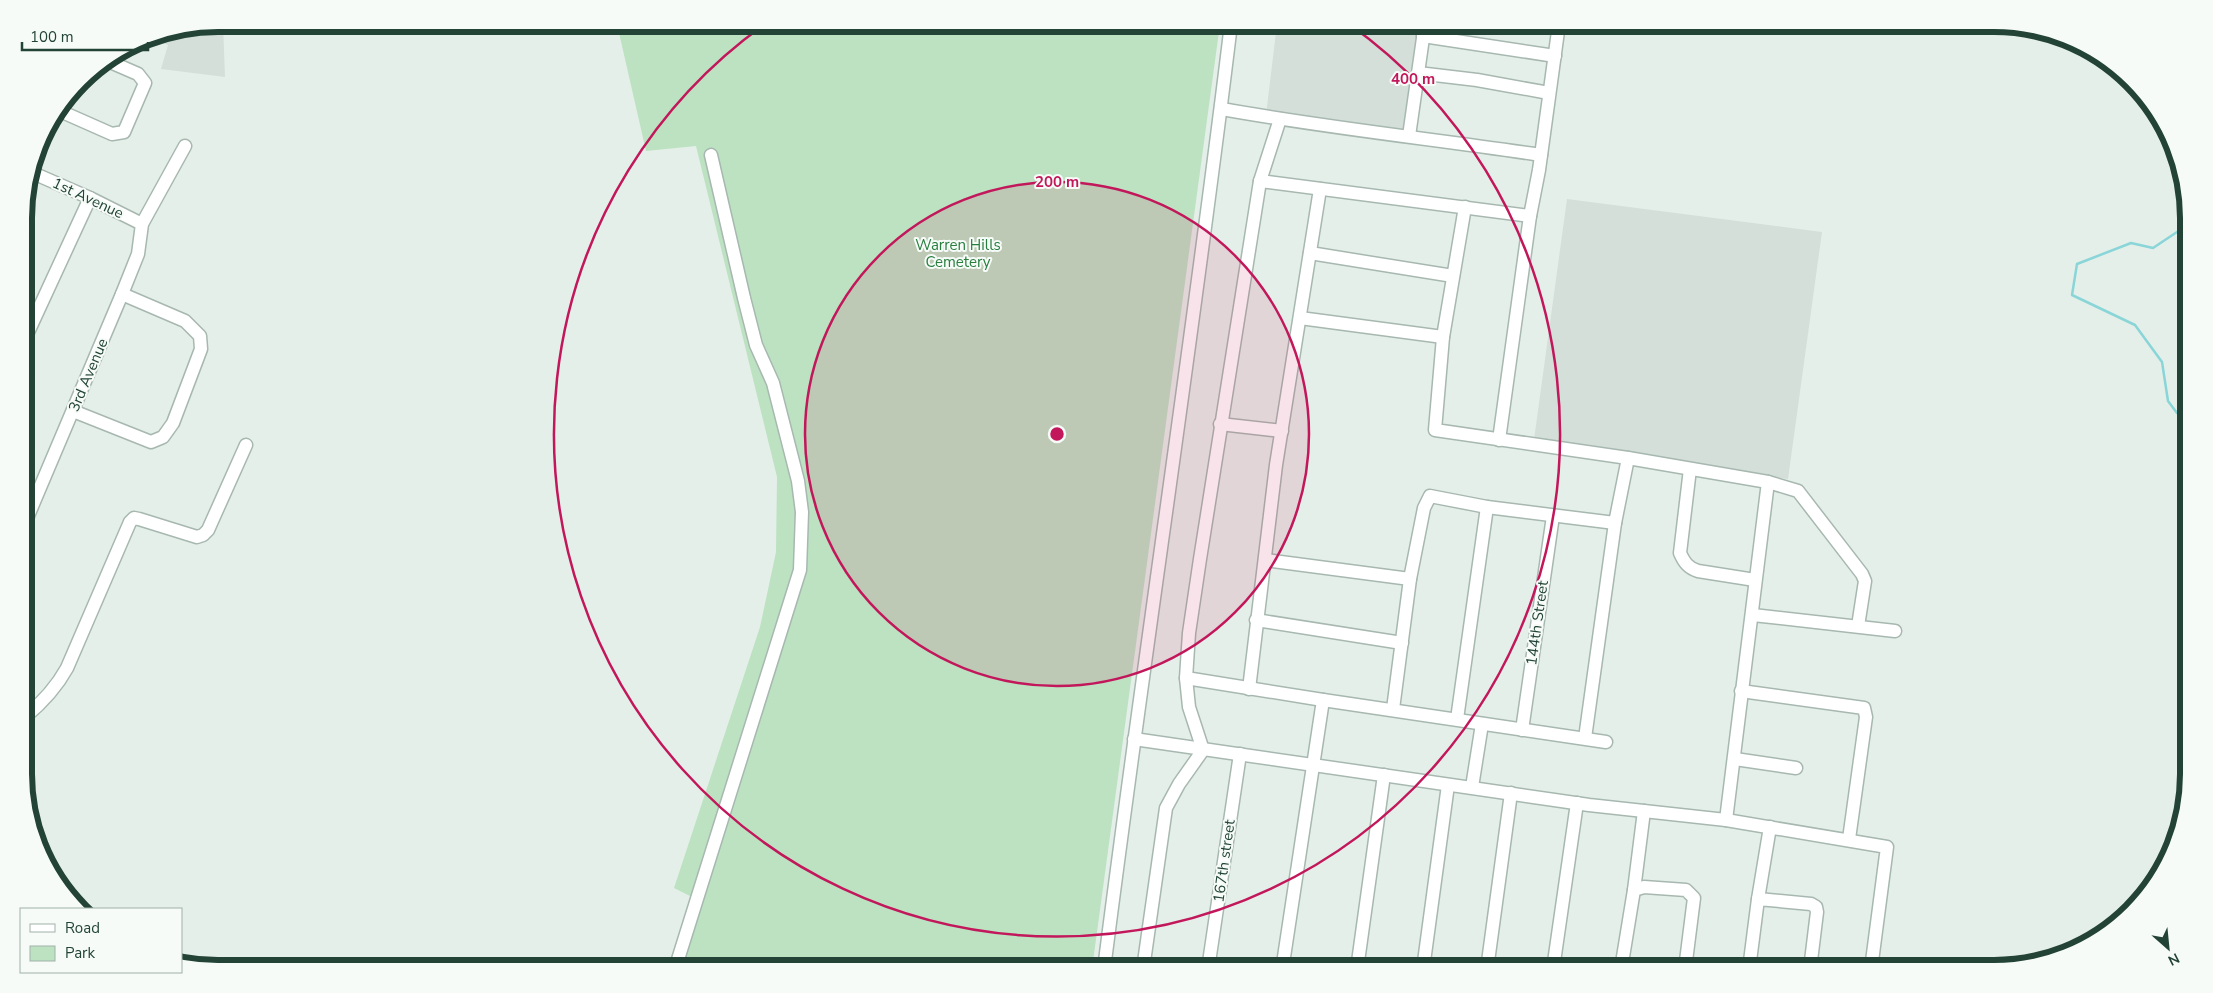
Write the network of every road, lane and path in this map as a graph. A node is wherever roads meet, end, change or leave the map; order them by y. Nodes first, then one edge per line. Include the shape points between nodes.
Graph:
1 (1230, 32) edge
2 (1424, 32) edge
3 (1434, 32) edge
4 (1558, 32) edge
5 (1554, 56) junction
6 (115, 64) edge
7 (1418, 73) junction
8 (1549, 93) junction
9 (1222, 108) junction
10 (65, 113) edge
11 (1280, 119) junction
12 (1409, 136) junction
13 (185, 146) dead end
14 (711, 155) dead end
15 (1540, 156) junction
16 (38, 175) edge
17 (1260, 181) junction
18 (1320, 189) junction
19 (90, 198) junction
20 (1465, 207) junction
21 (1530, 216) junction
22 (142, 224) junction
23 (1310, 253) junction
24 (1453, 276) junction
25 (122, 294) junction
26 (1300, 318) junction
27 (32, 324) edge
28 (1443, 337) junction
29 (73, 411) junction
30 (1220, 424) junction
31 (1282, 431) junction
32 (1500, 440) junction
33 (246, 446) dead end
34 (1628, 458) junction
35 (1690, 469) junction
36 (1768, 482) junction
37 (32, 507) edge
38 (1487, 507) junction
39 (1553, 516) junction
40 (1615, 523) junction
41 (1265, 560) junction
42 (1410, 579) junction
43 (1755, 580) junction
44 (1752, 615) junction
45 (1256, 620) junction
46 (1858, 626) junction
47 (1895, 631) dead end
48 (1402, 642) junction
49 (1186, 678) junction
50 (1249, 689) junction
51 (1741, 690) junction
52 (1323, 700) junction
53 (1393, 709) junction
54 (32, 711) edge
55 (1457, 719) junction
56 (1482, 724) junction
57 (1522, 730) junction
58 (1585, 738) junction
59 (1134, 739) junction
60 (1606, 742) dead end
61 (1203, 750) junction
62 (1240, 754) junction
63 (1735, 759) junction
64 (1313, 764) junction
65 (1796, 768) dead end
66 (1384, 775) junction
67 (1448, 784) junction
68 (1472, 787) junction
69 (1512, 793) junction
70 (1577, 803) junction
71 (1644, 811) junction
72 (1726, 820) junction
73 (1770, 827) junction
74 (1849, 839) junction
75 (1634, 890) junction
76 (1758, 899) junction
77 (1284, 957) dead end
78 (678, 960) edge
79 (1105, 960) edge
80 (1144, 960) edge
81 (1209, 960) edge
82 (1358, 960) edge
83 (1424, 960) edge
84 (1487, 960) edge
85 (1554, 960) edge
86 (1622, 960) edge
87 (1686, 960) edge
88 (1750, 960) edge
89 (1811, 960) edge
90 (1872, 960) edge

1 - 9 street
2 - 7 street
3 - 5 street
4 - 5 street
5 - 8 street
6 - 10 street via 138,74 145,83 124,132 112,134
7 - 8 street
7 - 12 street
8 - 15 street
9 - 11 street
9 - 59 street
11 - 12 street
11 - 17 street
12 - 15 street
13 - 22 street
14 - 78 street via 756,345 773,383 790,446 802,512 802,542 800,570
15 - 21 street
16 - 19 street, 1st Avenue
17 - 18 street
17 - 30 street
18 - 20 street
18 - 23 street
19 - 22 street, 1st Avenue
19 - 27 street
20 - 21 street
20 - 24 street
21 - 32 street
22 - 25 street, 3rd Avenue via 138,254
23 - 24 street
23 - 26 street
24 - 28 street
25 - 29 street, 3rd Avenue
25 - 29 street via 185,321 200,336 201,349 173,423 163,437 150,442
26 - 28 street
26 - 31 street
28 - 32 street via 1435,430
29 - 37 street, 3rd Avenue
30 - 31 street
30 - 49 street
31 - 41 street
32 - 34 street
33 - 54 street via 203,535 197,537 134,518 130,522 67,668 58,685
34 - 35 street
34 - 40 street
35 - 36 street
35 - 43 street via 1680,553 1684,562 1698,571
36 - 43 street
36 - 46 street via 1798,491 1862,574 1865,581
38 - 39 street
38 - 42 street via 1430,496 1424,508
38 - 55 street
39 - 40 street
39 - 57 street, 144th Street
40 - 58 street
41 - 42 street
41 - 45 street
42 - 48 street
43 - 44 street
44 - 46 street
44 - 51 street
45 - 48 street
45 - 50 street
46 - 47 street
48 - 53 street
49 - 50 street
49 - 61 street via 1189,708
50 - 52 street
51 - 63 street
51 - 74 street via 1864,708 1866,717
52 - 53 street
52 - 64 street
53 - 55 street
55 - 56 street
56 - 57 street
56 - 68 street
57 - 58 street
58 - 60 street
59 - 61 street
59 - 79 street
61 - 62 street
61 - 80 street via 1166,808
62 - 64 street
62 - 81 street, 167th street
63 - 65 street
63 - 72 street
64 - 66 street
64 - 77 street
66 - 67 street
66 - 82 street
67 - 68 street
67 - 83 street
68 - 69 street
69 - 70 street
69 - 84 street
70 - 71 street
70 - 85 street
71 - 72 street
71 - 75 street
72 - 73 street
73 - 74 street
73 - 76 street
74 - 90 street via 1888,847
75 - 86 street
75 - 87 street via 1644,887 1686,890 1694,898
76 - 88 street
76 - 89 street via 1816,907

